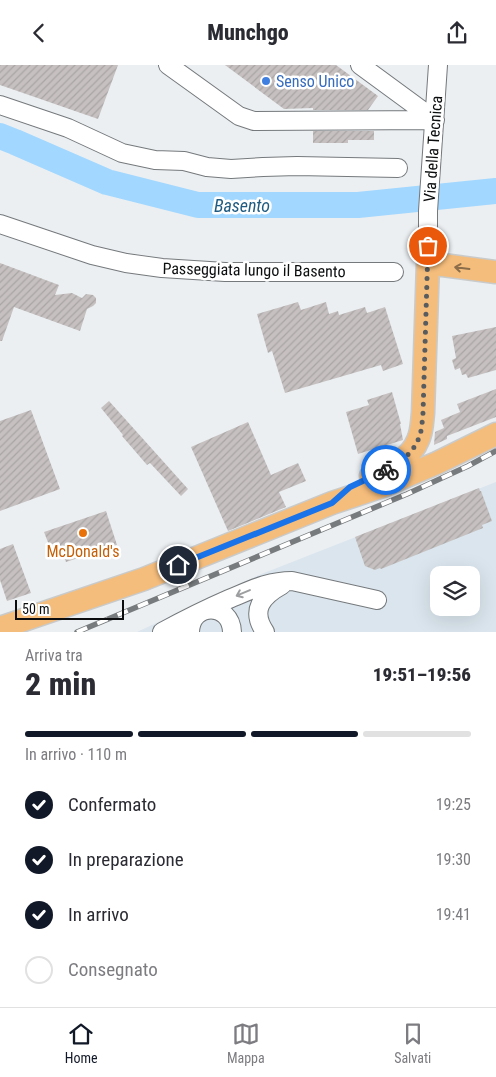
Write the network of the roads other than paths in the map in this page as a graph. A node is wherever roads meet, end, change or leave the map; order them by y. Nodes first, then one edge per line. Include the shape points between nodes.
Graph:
1 (168, 65) edge
2 (360, 65) edge
3 (438, 65) edge
4 (0, 105) edge
5 (434, 120) junction
6 (398, 168) dead end
7 (0, 223) edge
8 (428, 263) junction
9 (394, 272) dead end
10 (496, 272) edge
11 (496, 434) edge
12 (418, 442) junction
13 (458, 452) junction
14 (332, 503) junction
15 (307, 583) junction
16 (377, 600) dead end
17 (203, 611) junction
18 (230, 625) edge
19 (0, 629) edge
20 (162, 632) edge
21 (190, 632) edge
22 (249, 632) edge
23 (265, 632) edge

1 - 5 street via 239,116 254,121
2 - 5 street
3 - 5 street, Via della Tecnica
4 - 6 street via 68,128 122,153 154,160 231,169 297,166
5 - 8 street, Via della Tecnica
7 - 9 street, Passeggiata lungo il Basento via 92,255 162,268 225,272
10 -> 8 main road
8 - 12 main road, Via della Tecnica via 423,413
11 - 13 main road
12 - 13 main road via 426,455 434,457
12 - 14 main road via 400,461 350,487
13 - 14 main road via 383,486
14 - 19 main road via 144,579
15 - 16 street
15 -> 17 street via 271,582
15 - 23 street via 283,585 262,599 258,617
17 - 18 street via 210,609 223,613
17 - 20 street
17 - 21 street via 193,620
18 - 22 street

